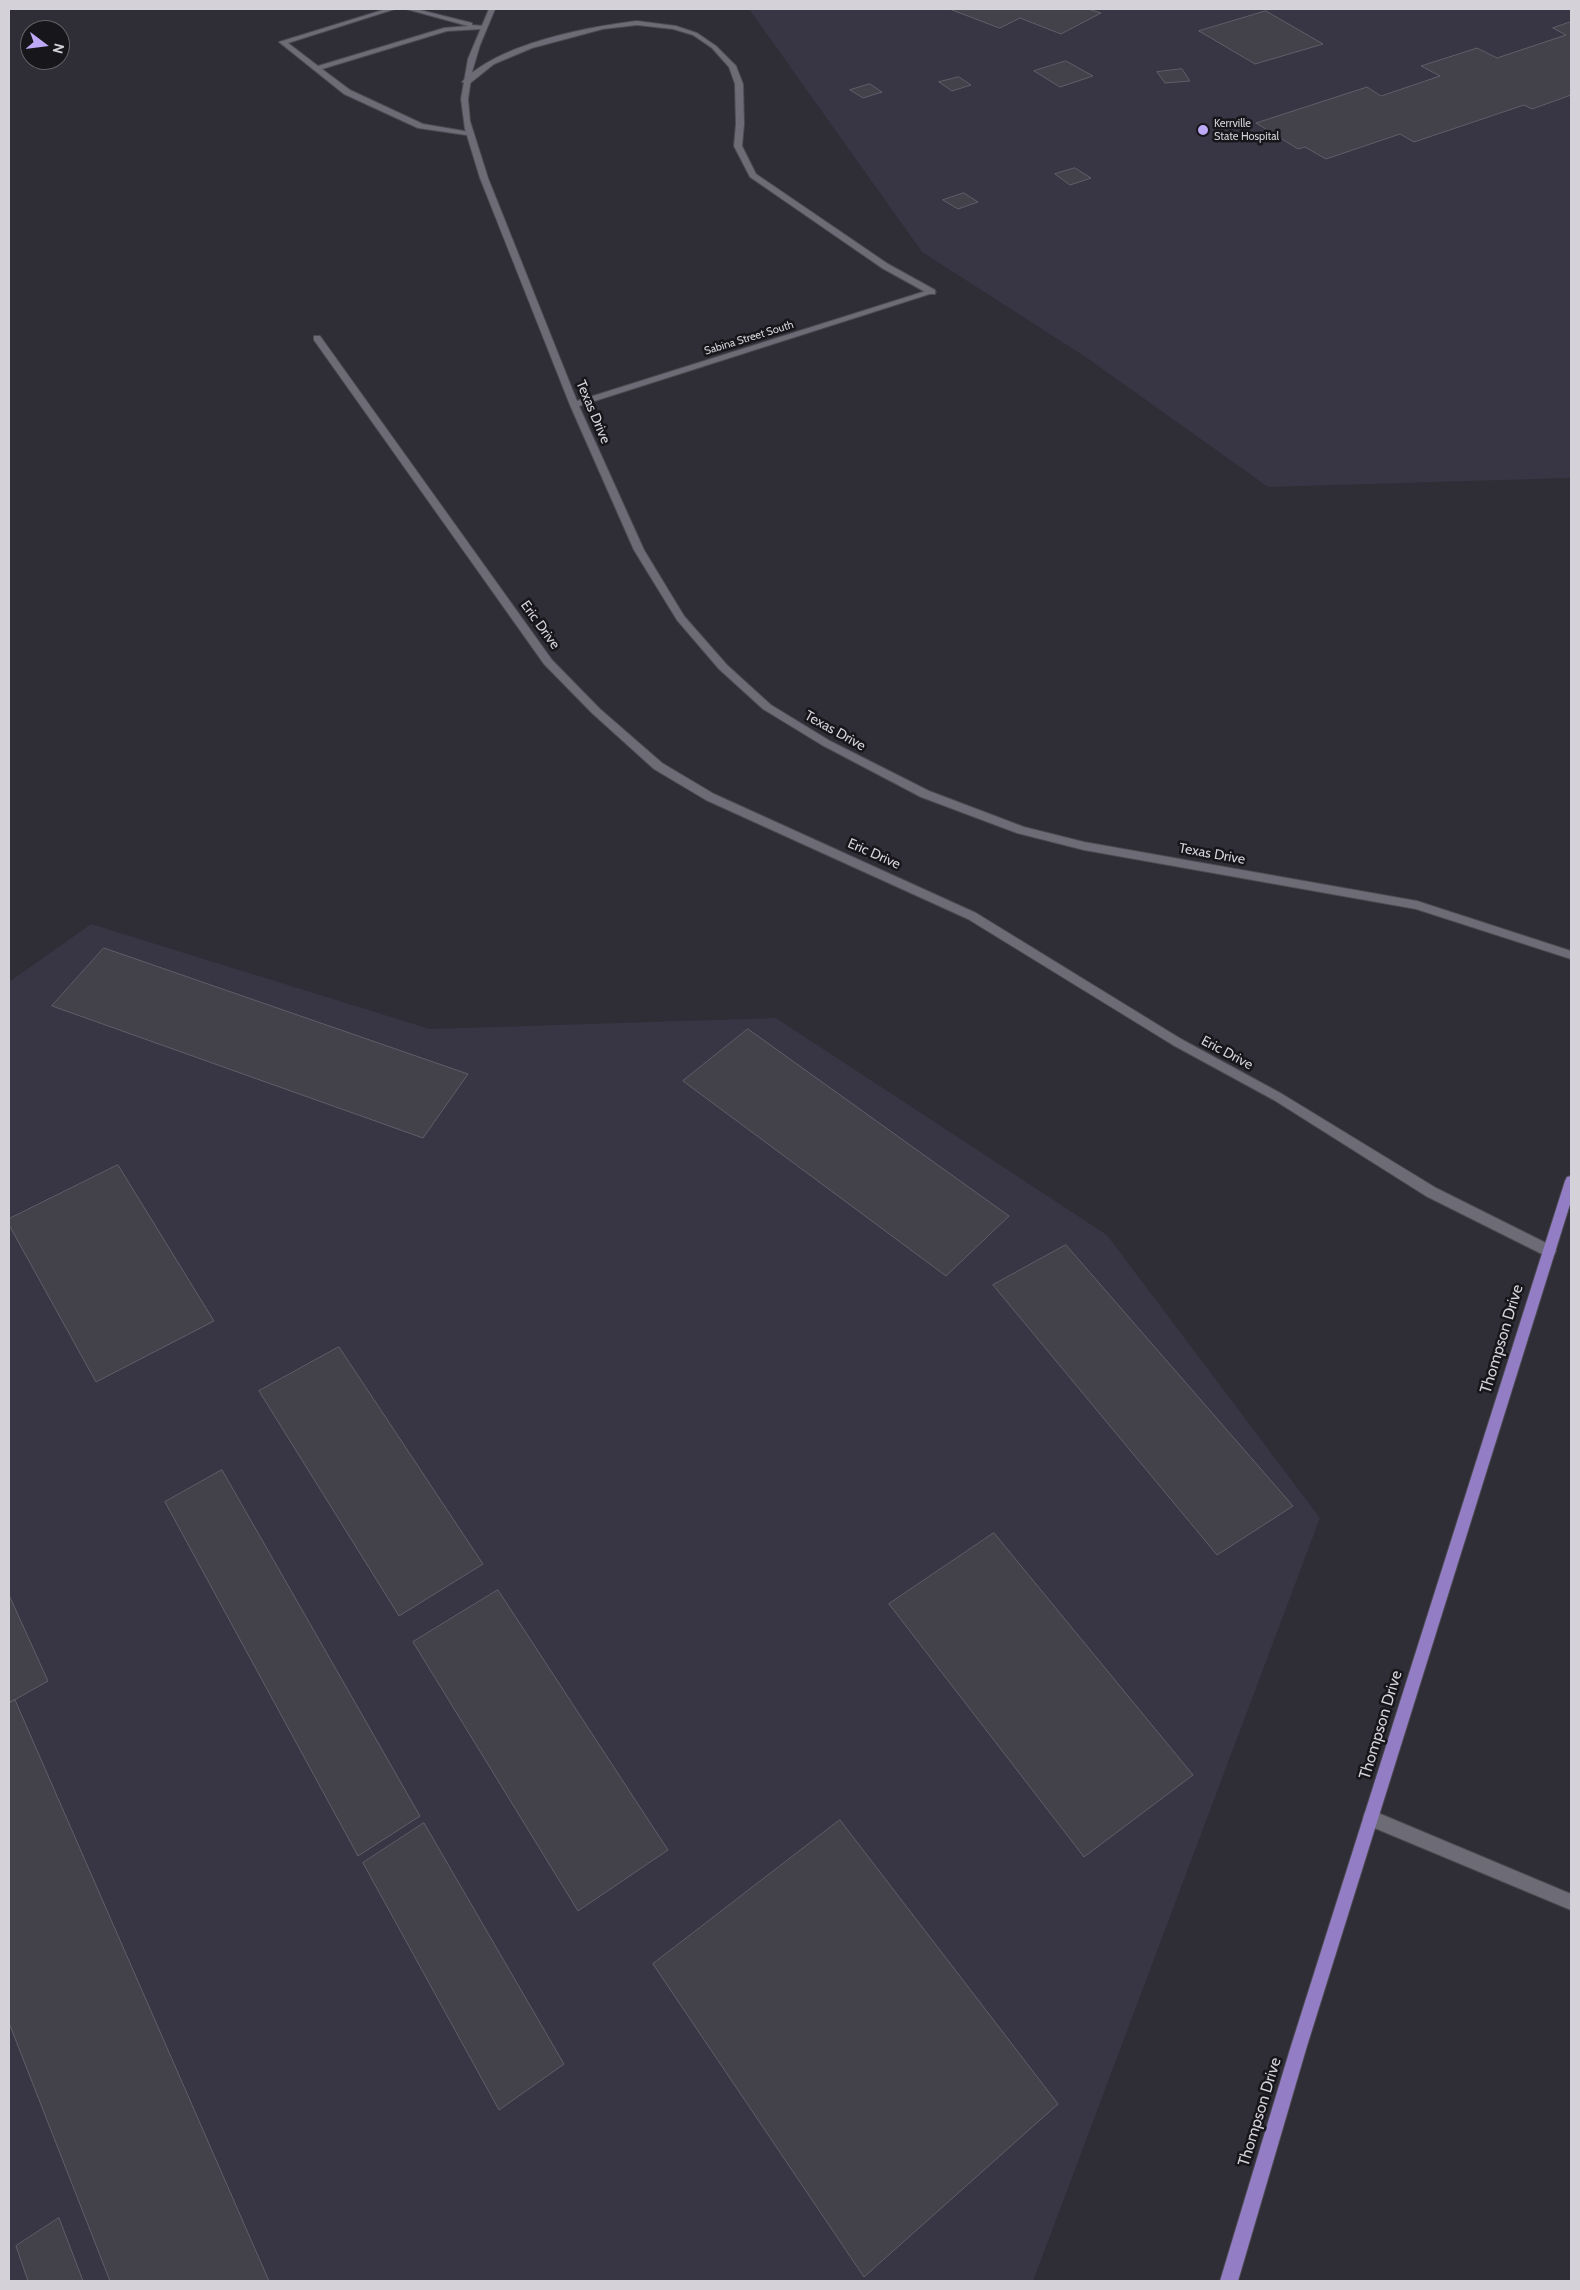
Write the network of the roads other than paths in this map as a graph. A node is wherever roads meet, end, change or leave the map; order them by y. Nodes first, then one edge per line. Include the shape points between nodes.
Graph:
1 (392, 9) edge
2 (409, 9) edge
3 (492, 9) edge
4 (482, 27) junction
5 (317, 68) junction
6 (466, 82) junction
7 (470, 134) junction
8 (317, 338) dead end
9 (574, 405) junction
10 (1571, 955) edge
11 (1571, 1181) edge
12 (1571, 1212) edge
13 (1558, 1221) junction
14 (1549, 1251) junction
15 (1371, 1818) junction
16 (1571, 1902) edge
17 (1229, 2281) edge

1 - 5 street via 283,42
2 - 4 street
3 - 4 street, Texas Drive
4 - 5 street via 446,30
4 - 6 street, Texas Drive
5 - 7 street via 347,92 421,126
6 - 7 street, Texas Drive via 465,110
6 - 9 street, Sabina Street South via 491,62 603,26 637,22 674,27 695,34 732,66 739,84 738,146 753,175 885,266 932,292
7 - 9 street, Texas Drive via 484,178
8 - 14 street, Eric Drive via 548,662 596,712 658,766 710,797 972,916 1176,1042 1278,1097 1431,1192
9 - 10 street, Texas Drive via 639,550 680,618 723,667 767,707 826,743 925,794 1021,830 1084,846 1417,905
11 - 13 main road, Thompson Drive
12 - 13 main road
13 - 14 main road, Thompson Drive
14 - 15 main road, Thompson Drive
15 - 16 street
15 - 17 main road, Thompson Drive

